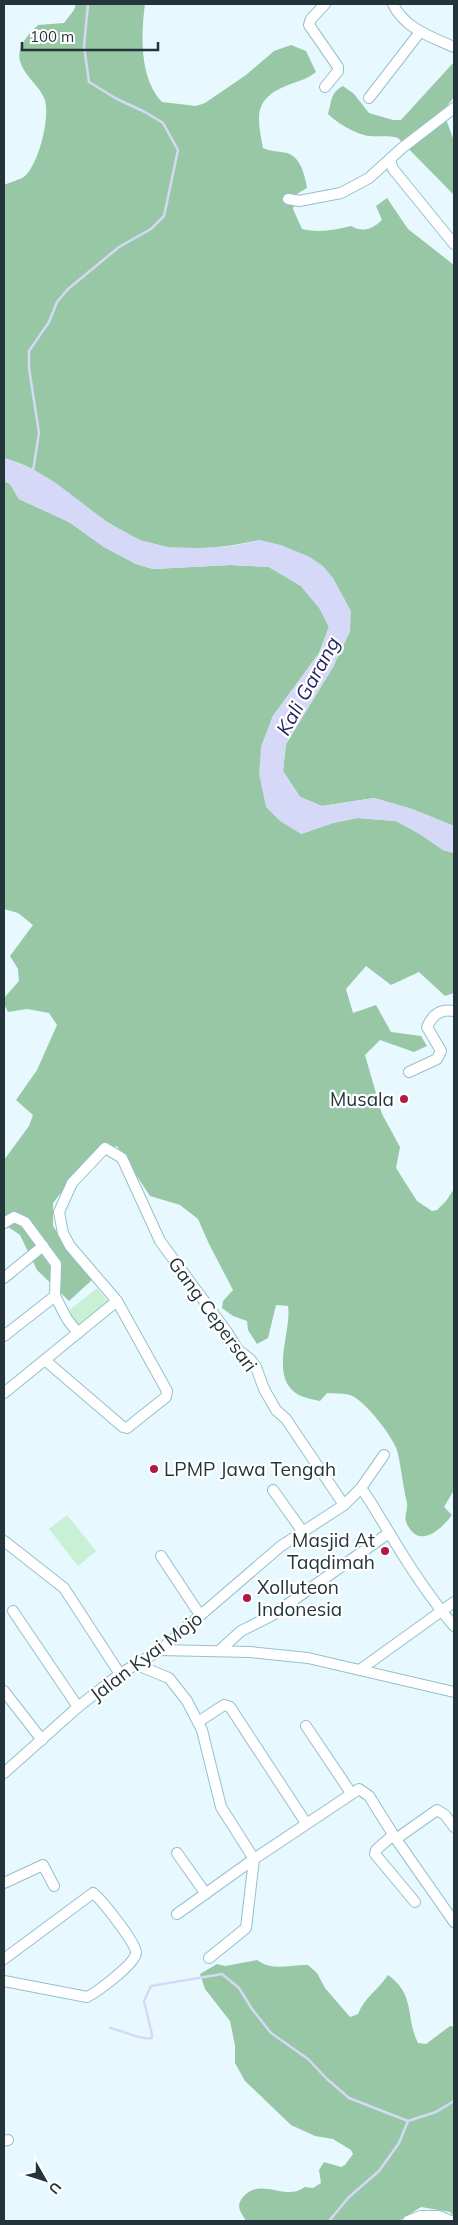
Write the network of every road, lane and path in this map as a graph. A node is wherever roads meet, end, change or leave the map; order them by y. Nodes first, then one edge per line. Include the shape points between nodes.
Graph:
1 (326, 4) edge
2 (393, 4) edge
3 (420, 32) junction
4 (454, 47) edge
5 (325, 86) dead end
6 (369, 98) dead end
7 (454, 108) edge
8 (390, 160) junction
9 (288, 199) dead end
10 (454, 244) edge
11 (454, 1011) edge
12 (409, 1072) dead end
13 (4, 1223) edge
14 (42, 1246) junction
15 (4, 1278) edge
16 (55, 1296) junction
17 (118, 1301) junction
18 (78, 1333) junction
19 (4, 1336) edge
20 (46, 1361) junction
21 (4, 1393) edge
22 (384, 1454) dead end
23 (361, 1488) junction
24 (273, 1490) dead end
25 (344, 1505) junction
26 (303, 1532) junction
27 (389, 1533) junction
28 (5, 1546) edge
29 (160, 1556) dead end
30 (454, 1602) edge
31 (13, 1611) dead end
32 (441, 1611) junction
33 (200, 1615) junction
34 (454, 1626) edge
35 (160, 1650) junction
36 (219, 1651) junction
37 (137, 1665) junction
38 (362, 1670) junction
39 (120, 1674) junction
40 (4, 1691) edge
41 (454, 1692) edge
42 (78, 1707) junction
43 (198, 1722) junction
44 (306, 1726) dead end
45 (42, 1740) junction
46 (4, 1773) edge
47 (351, 1793) junction
48 (306, 1823) junction
49 (454, 1828) edge
50 (395, 1837) junction
51 (177, 1853) dead end
52 (254, 1858) junction
53 (4, 1883) edge
54 (54, 1886) dead end
55 (206, 1894) junction
56 (415, 1902) dead end
57 (176, 1914) dead end
58 (454, 1922) edge
59 (209, 1958) dead end
60 (4, 1959) edge
61 (4, 1981) edge
62 (422, 2219) edge
63 (408, 2221) edge
64 (450, 2221) edge

1 - 5 street via 309,25 338,67
2 - 3 street via 402,18
3 - 4 street
3 - 6 street
7 - 8 street
8 - 9 street via 369,178 341,193 299,201
8 - 10 street
11 - 12 street via 438,1012 427,1027 441,1051 437,1059
13 - 14 street via 14,1217 20,1219
14 - 15 street
14 - 16 street via 57,1266
16 - 18 street
16 - 19 street
17 - 18 street
17 - 20 street via 167,1391 164,1400 128,1428 123,1427
17 - 25 street, Gang Cepersari via 70,1246 59,1215 72,1183 105,1148 122,1158 160,1241 238,1350 250,1359 276,1410 286,1419
18 - 20 street
20 - 21 street
22 - 23 street, Jalan Kyai Mojo
23 - 25 street, Jalan Kyai Mojo
23 - 27 street
24 - 26 street
25 - 26 street, Jalan Kyai Mojo
26 - 33 street, Jalan Kyai Mojo
27 - 32 street
27 - 36 street via 271,1616 241,1631
28 - 39 street via 64,1588
29 - 33 street
30 - 32 street
31 - 42 street
32 - 34 street
32 - 38 street
33 - 35 street, Jalan Kyai Mojo
35 - 36 street
35 - 37 street, Jalan Kyai Mojo
36 - 38 street via 308,1658
37 - 39 street, Jalan Kyai Mojo
37 - 43 street via 172,1681
38 - 41 street
39 - 42 street, Jalan Kyai Mojo
40 - 45 street
42 - 45 street, Jalan Kyai Mojo
43 - 48 street via 224,1705 230,1707
43 - 52 street via 221,1807
44 - 47 street
45 - 46 street, Jalan Kyai Mojo
47 - 48 street
47 - 50 street via 359,1789 367,1794
48 - 52 street
49 - 50 street via 437,1810
50 - 56 street via 375,1854
50 - 58 street
51 - 55 street
52 - 55 street
52 - 59 street via 246,1928
53 - 54 street via 43,1865
55 - 57 street
60 - 61 street via 93,1893 136,1952 128,1965 87,1997
62 - 63 street
62 - 64 street via 439,2216

